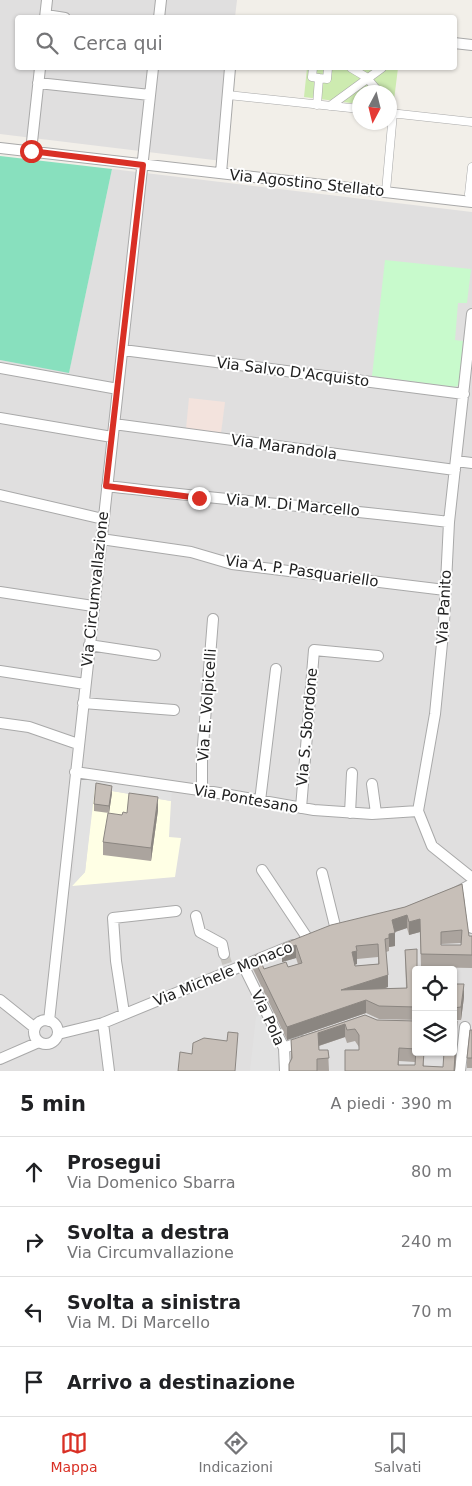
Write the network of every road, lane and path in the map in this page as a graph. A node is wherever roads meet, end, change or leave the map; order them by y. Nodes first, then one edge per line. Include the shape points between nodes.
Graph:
1 (47, 0) edge
2 (161, 0) edge
3 (46, 15) edge
4 (159, 15) edge
5 (457, 43) edge
6 (472, 45) edge
7 (40, 70) edge
8 (153, 70) edge
9 (230, 70) edge
10 (313, 70) edge
11 (328, 70) edge
12 (354, 70) edge
13 (378, 70) edge
14 (366, 77) junction
15 (319, 78) junction
16 (38, 83) junction
17 (373, 85) edge
18 (228, 95) junction
19 (150, 96) junction
20 (317, 105) junction
21 (330, 106) junction
22 (352, 108) edge
23 (397, 114) edge
24 (472, 122) edge
25 (390, 130) edge
26 (0, 148) edge
27 (31, 151) junction
28 (143, 165) junction
29 (472, 167) edge
30 (221, 173) junction
31 (386, 191) junction
32 (470, 198) edge
33 (472, 320) edge
34 (123, 350) junction
35 (0, 368) edge
36 (118, 389) junction
37 (464, 394) junction
38 (0, 418) edge
39 (461, 420) junction
40 (472, 421) edge
41 (114, 424) junction
42 (112, 437) junction
43 (472, 463) edge
44 (456, 465) junction
45 (106, 486) junction
46 (0, 496) edge
47 (103, 519) junction
48 (449, 522) junction
49 (101, 539) junction
50 (445, 590) junction
51 (0, 592) edge
52 (93, 606) junction
53 (213, 619) dead end
54 (89, 645) junction
55 (155, 654) dead end
56 (378, 656) dead end
57 (276, 669) dead end
58 (0, 671) edge
59 (85, 684) junction
60 (83, 703) junction
61 (174, 710) dead end
62 (0, 723) edge
63 (78, 744) junction
64 (75, 772) junction
65 (352, 773) dead end
66 (372, 784) dead end
67 (202, 790) junction
68 (260, 801) junction
69 (300, 808) junction
70 (418, 811) junction
71 (350, 813) junction
72 (376, 814) junction
73 (262, 870) dead end
74 (322, 873) dead end
75 (471, 883) edge
76 (439, 900) edge
77 (176, 911) dead end
78 (196, 916) dead end
79 (472, 928) edge
80 (315, 937) junction
81 (224, 954) tunnel mouth
82 (244, 967) junction
83 (0, 1000) edge
84 (124, 1014) junction
85 (49, 1021) junction
86 (104, 1023) junction
87 (468, 1026) edge
88 (35, 1028) junction
89 (58, 1034) junction
90 (311, 1038) edge
91 (39, 1042) junction
92 (284, 1048) junction
93 (0, 1058) edge
94 (109, 1071) edge
95 (285, 1071) edge
96 (460, 1071) edge

1 - 3 street
2 - 4 street
5 - 6 street
7 - 16 street
8 - 19 street, Via Circumvallazione
9 - 18 street
10 - 15 street via 312,77
11 - 15 street via 327,79
12 - 14 street
13 - 14 street
14 - 17 street
14 - 21 street
15 - 20 street
16 - 19 street
16 - 27 street
18 - 20 street
18 - 30 street
19 - 28 street, Via Circumvallazione
20 - 21 street
21 - 22 street
23 - 24 street
25 - 31 street
26 - 27 street, Via Agostino Stellato
27 - 28 street, Via Agostino Stellato
28 - 30 street, Via Agostino Stellato
28 - 34 street, Via Circumvallazione
29 - 32 street
30 - 31 street, Via Agostino Stellato
31 - 32 street, Via Agostino Stellato
33 - 37 street, Via Panito
34 - 36 street, Via Circumvallazione
34 - 37 street, Via Salvo D'Acquisto
35 - 36 street
36 - 41 street, Via Circumvallazione
37 - 39 street, Via Panito
38 - 42 street
39 - 40 street
39 - 44 street, Via Panito
41 - 42 street, Via Circumvallazione
41 - 44 street, Via Marandola
42 - 45 street, Via Circumvallazione
43 - 44 street, Via Marandola
44 - 48 street, Via Panito
45 - 47 street, Via Circumvallazione
45 - 48 street, Via M. Di Marcello
46 - 47 street
47 - 49 street, Via Circumvallazione
48 - 50 street, Via Panito
49 - 50 street, Via A. P. Pasquariello via 191,552 232,564
49 - 52 street, Via Circumvallazione
50 - 70 street, Via Panito via 435,714
51 - 52 street
52 - 54 street, Via Circumvallazione
53 - 67 street, Via E. Volpicelli
54 - 55 street
54 - 59 street, Via Circumvallazione
56 - 69 street, Via S. Sbordone via 314,650
57 - 68 street
58 - 59 street
59 - 60 street, Via Circumvallazione
60 - 61 street
60 - 63 street, Via Circumvallazione
62 - 63 street via 30,727
63 - 64 street, Via Circumvallazione
64 - 67 street, Via Pontesano
64 - 85 street, Via Circumvallazione
65 - 71 street
66 - 72 street
67 - 68 street, Via Pontesano
68 - 69 street, Via Pontesano
69 - 71 street, Via Pontesano
70 - 72 street, Via Pontesano
70 - 75 street via 432,846
71 - 72 street, Via Pontesano
73 - 80 street
74 - 80 street, Via Michele Monaco via 340,929
75 - 76 street
75 - 79 street
77 - 84 street via 113,918
78 - 81 street via 200,932 222,944
80 - 82 street, Via Michele Monaco
82 - 84 street, Via Michele Monaco
82 - 92 street, Via Pola
83 - 88 street
84 - 86 street, Via Michele Monaco
85 - 88 street via 38,1023
85 - 89 street
86 - 89 street, Via Michele Monaco
86 - 94 street
87 - 96 street
88 - 91 street
89 - 91 street via 51,1043
90 - 92 street
91 - 93 street
92 - 95 street, Via Pola

